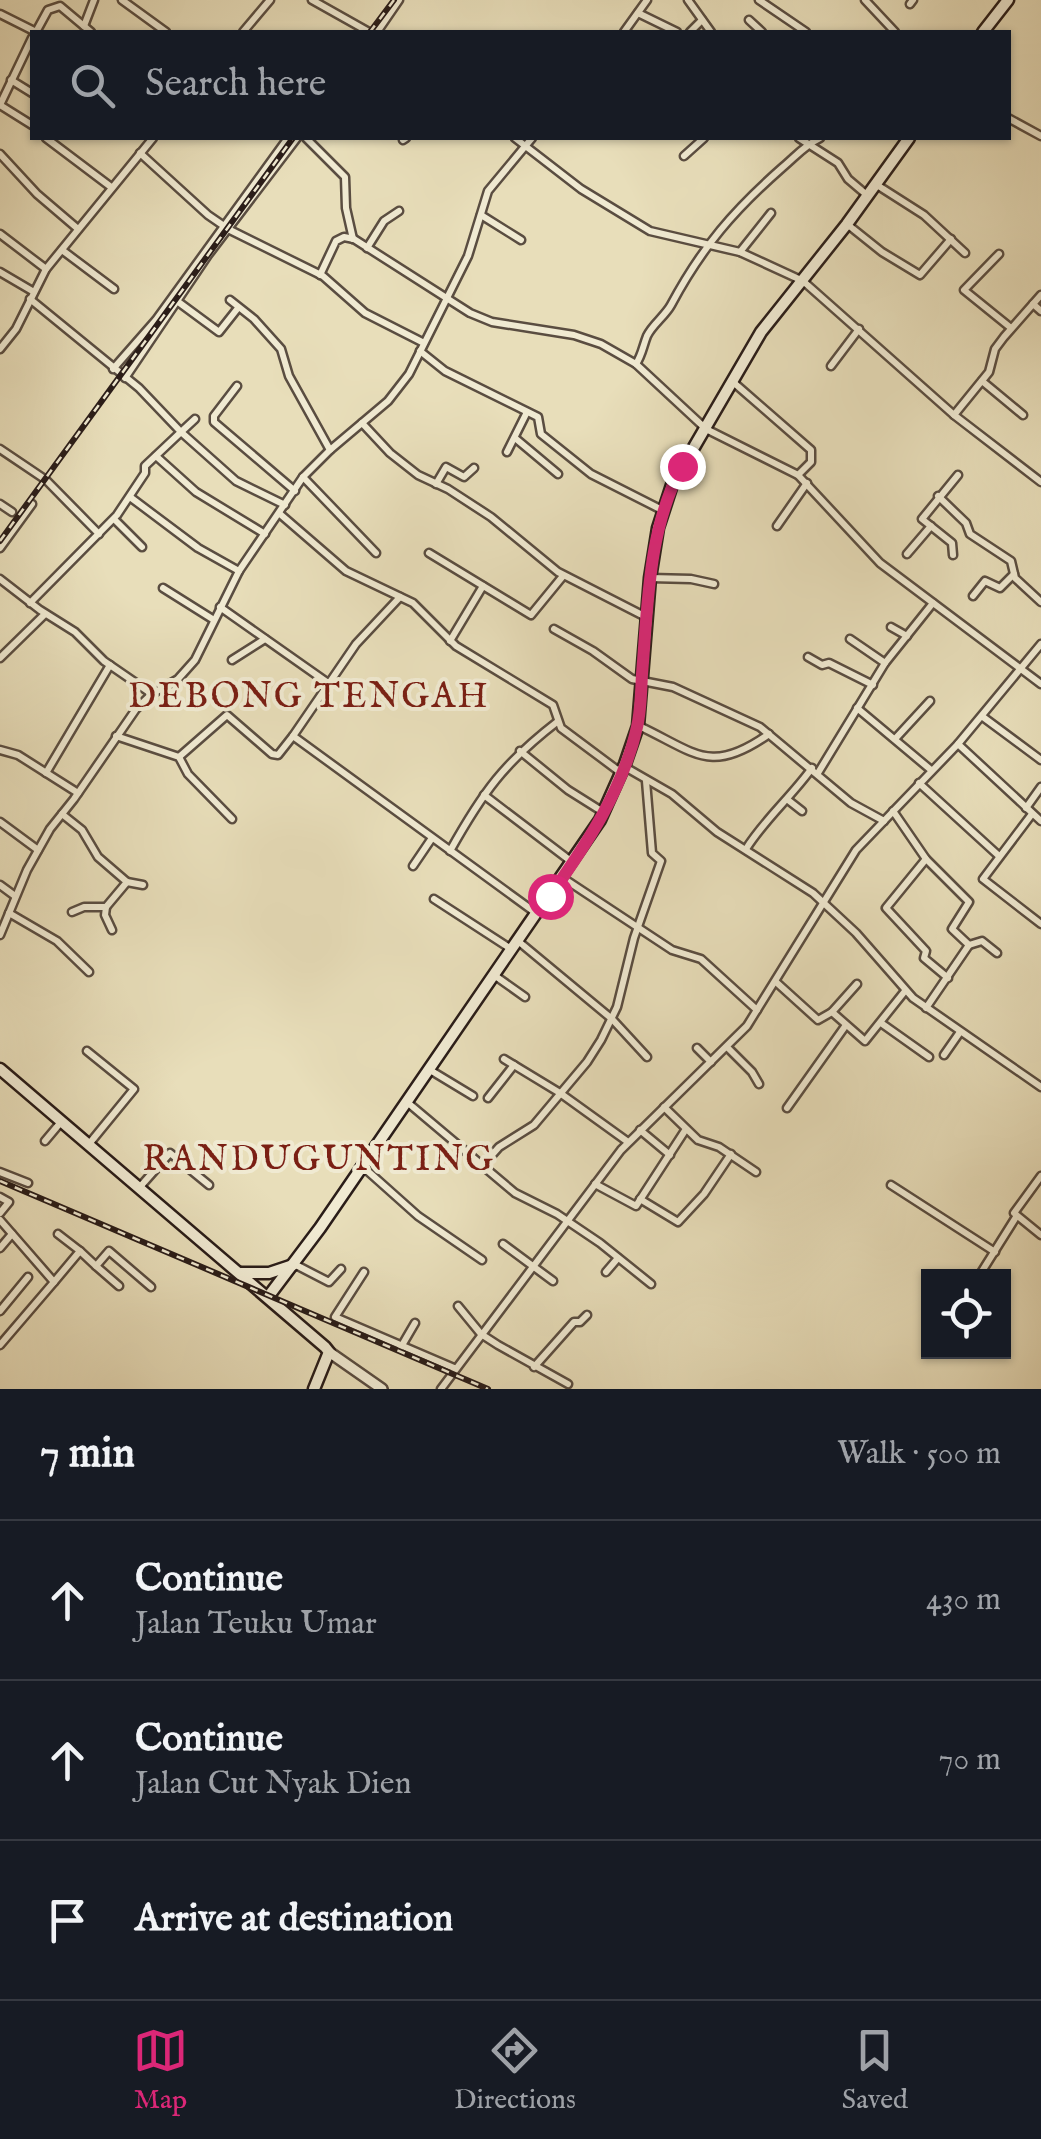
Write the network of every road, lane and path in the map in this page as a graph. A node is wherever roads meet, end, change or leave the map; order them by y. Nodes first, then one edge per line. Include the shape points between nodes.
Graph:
1 (94, 0) edge
2 (122, 0) edge
3 (270, 0) edge
4 (312, 0) edge
5 (399, 0) edge
6 (647, 0) edge
7 (688, 0) edge
8 (759, 0) edge
9 (865, 0) edge
10 (1008, 0) edge
11 (52, 3) edge
12 (638, 12) junction
13 (0, 14) edge
14 (702, 20) junction
15 (749, 20) dead end
16 (84, 26) junction
17 (30, 30) edge
18 (35, 30) edge
19 (89, 30) edge
20 (163, 30) edge
21 (245, 30) edge
22 (366, 30) edge
23 (372, 30) edge
24 (625, 30) edge
25 (672, 30) edge
26 (692, 30) edge
27 (710, 30) edge
28 (760, 30) edge
29 (803, 30) edge
30 (892, 30) edge
31 (985, 30) edge
32 (30, 40) edge
33 (11, 80) junction
34 (30, 92) edge
35 (0, 102) edge
36 (1011, 120) edge
37 (30, 124) edge
38 (1041, 136) edge
39 (49, 140) edge
40 (151, 140) edge
41 (287, 140) edge
42 (295, 140) edge
43 (308, 140) edge
44 (517, 140) edge
45 (530, 140) edge
46 (702, 140) edge
47 (802, 140) edge
48 (816, 140) edge
49 (907, 140) edge
50 (809, 144) junction
51 (524, 147) junction
52 (140, 153) junction
53 (0, 154) edge
54 (684, 156) dead end
55 (876, 184) junction
56 (111, 187) junction
57 (868, 196) junction
58 (399, 212) dead end
59 (771, 213) dead end
60 (481, 215) junction
61 (847, 224) junction
62 (226, 228) junction
63 (78, 229) junction
64 (0, 234) edge
65 (354, 239) junction
66 (951, 239) junction
67 (521, 240) dead end
68 (710, 243) junction
69 (367, 248) junction
70 (62, 250) junction
71 (740, 252) junction
72 (966, 253) dead end
73 (999, 254) dead end
74 (46, 269) junction
75 (0, 272) edge
76 (320, 274) junction
77 (803, 281) junction
78 (114, 289) dead end
79 (1041, 295) edge
80 (32, 296) junction
81 (444, 299) junction
82 (176, 300) junction
83 (230, 300) dead end
84 (1033, 304) junction
85 (238, 308) junction
86 (1041, 311) edge
87 (859, 328) junction
88 (1010, 328) junction
89 (422, 347) junction
90 (0, 349) edge
91 (636, 364) junction
92 (831, 366) dead end
93 (113, 369) junction
94 (125, 378) junction
95 (982, 381) junction
96 (732, 382) junction
97 (237, 386) dead end
98 (526, 412) junction
99 (954, 415) junction
100 (1022, 415) dead end
101 (195, 419) dead end
102 (362, 423) junction
103 (706, 428) junction
104 (182, 432) junction
105 (515, 438) junction
106 (0, 449) edge
107 (330, 450) junction
108 (506, 452) dead end
109 (156, 456) junction
110 (474, 468) dead end
111 (558, 474) dead end
112 (798, 475) junction
113 (958, 475) dead end
114 (303, 477) junction
115 (1041, 482) edge
116 (807, 483) junction
117 (436, 484) junction
118 (294, 491) junction
119 (938, 496) junction
120 (130, 497) junction
121 (0, 504) edge
122 (32, 504) dead end
123 (285, 506) junction
124 (662, 510) junction
125 (12, 512) dead end
126 (280, 514) junction
127 (114, 518) junction
128 (777, 526) dead end
129 (931, 526) junction
130 (99, 534) junction
131 (266, 534) junction
132 (142, 547) dead end
133 (0, 548) edge
134 (376, 553) dead end
135 (429, 553) dead end
136 (906, 554) dead end
137 (953, 556) dead end
138 (239, 570) junction
139 (1014, 574) junction
140 (563, 576) junction
141 (650, 578) junction
142 (0, 579) edge
143 (714, 584) dead end
144 (483, 586) junction
145 (163, 588) dead end
146 (973, 596) dead end
147 (400, 597) junction
148 (1041, 602) edge
149 (30, 603) junction
150 (934, 603) junction
151 (220, 607) junction
152 (45, 614) junction
153 (646, 617) junction
154 (214, 620) junction
155 (891, 627) dead end
156 (554, 630) dead end
157 (907, 636) junction
158 (265, 638) junction
159 (850, 639) dead end
160 (0, 640) edge
161 (450, 641) junction
162 (1041, 644) edge
163 (8, 648) junction
164 (808, 657) dead end
165 (0, 658) edge
166 (232, 660) dead end
167 (885, 664) junction
168 (110, 666) junction
169 (1022, 670) junction
170 (642, 680) junction
171 (328, 682) junction
172 (1041, 684) edge
173 (873, 686) junction
174 (152, 694) junction
175 (930, 701) dead end
176 (857, 708) junction
177 (982, 717) junction
178 (557, 722) junction
179 (638, 726) junction
180 (770, 734) junction
181 (116, 736) junction
182 (293, 736) junction
183 (894, 740) junction
184 (958, 744) junction
185 (0, 750) edge
186 (520, 751) junction
187 (178, 757) junction
188 (1041, 760) edge
189 (623, 770) junction
190 (930, 770) junction
191 (815, 771) junction
192 (46, 773) junction
193 (646, 781) junction
194 (919, 784) junction
195 (1041, 787) edge
196 (78, 794) junction
197 (484, 795) junction
198 (788, 800) junction
199 (802, 811) dead end
200 (893, 811) junction
201 (1029, 811) junction
202 (604, 812) junction
203 (62, 814) junction
204 (232, 819) dead end
205 (0, 822) edge
206 (884, 822) junction
207 (1041, 822) edge
208 (432, 838) junction
209 (746, 849) junction
210 (38, 850) junction
211 (450, 851) junction
212 (999, 856) junction
213 (926, 860) junction
214 (573, 863) junction
215 (413, 866) dead end
216 (563, 878) junction
217 (127, 882) junction
218 (0, 885) edge
219 (143, 885) dead end
220 (16, 896) junction
221 (434, 899) dead end
222 (824, 904) junction
223 (106, 907) junction
224 (72, 912) dead end
225 (9, 913) junction
226 (536, 914) junction
227 (1041, 924) edge
228 (638, 925) junction
229 (112, 930) dead end
230 (0, 935) edge
231 (514, 945) junction
232 (970, 945) junction
233 (996, 954) dead end
234 (89, 972) dead end
235 (494, 975) junction
236 (948, 978) junction
237 (776, 982) junction
238 (857, 984) dead end
239 (905, 991) junction
240 (525, 996) dead end
241 (926, 1008) junction
242 (757, 1010) junction
243 (832, 1012) junction
244 (612, 1019) junction
245 (881, 1023) junction
246 (846, 1025) junction
247 (960, 1032) junction
248 (727, 1047) junction
249 (697, 1048) dead end
250 (88, 1051) dead end
251 (944, 1055) dead end
252 (648, 1057) dead end
253 (929, 1057) dead end
254 (504, 1059) dead end
255 (711, 1062) junction
256 (514, 1065) junction
257 (0, 1069) edge
258 (430, 1070) junction
259 (759, 1084) dead end
260 (1041, 1087) edge
261 (560, 1093) junction
262 (472, 1096) dead end
263 (488, 1098) dead end
264 (407, 1102) junction
265 (664, 1107) junction
266 (788, 1108) dead end
267 (61, 1122) junction
268 (686, 1128) junction
269 (640, 1130) junction
270 (46, 1142) dead end
271 (628, 1142) junction
272 (90, 1144) junction
273 (731, 1154) junction
274 (670, 1156) junction
275 (484, 1164) junction
276 (362, 1166) junction
277 (0, 1172) edge
278 (756, 1172) dead end
279 (1040, 1181) edge
280 (28, 1182) dead end
281 (595, 1184) junction
282 (208, 1185) dead end
283 (891, 1185) dead end
284 (138, 1188) junction
285 (0, 1197) edge
286 (640, 1199) junction
287 (0, 1217) edge
288 (1016, 1218) junction
289 (567, 1222) junction
290 (12, 1234) junction
291 (58, 1234) dead end
292 (1041, 1235) edge
293 (503, 1244) dead end
294 (0, 1248) edge
295 (80, 1251) junction
296 (995, 1252) junction
297 (618, 1258) junction
298 (482, 1260) dead end
299 (294, 1264) junction
300 (96, 1266) junction
301 (534, 1266) junction
302 (984, 1269) edge
303 (341, 1270) dead end
304 (241, 1272) junction
305 (364, 1272) dead end
306 (606, 1272) dead end
307 (28, 1277) dead end
308 (553, 1281) dead end
309 (54, 1282) junction
310 (651, 1284) dead end
311 (119, 1286) dead end
312 (152, 1287) dead end
313 (268, 1297) junction
314 (458, 1306) dead end
315 (0, 1310) edge
316 (586, 1315) dead end
317 (415, 1323) dead end
318 (482, 1334) junction
319 (2, 1340) edge
320 (401, 1347) junction
321 (329, 1352) junction
322 (534, 1367) junction
323 (454, 1368) junction
324 (568, 1384) dead end
325 (314, 1389) edge
326 (382, 1389) edge
327 (442, 1389) edge

1 - 16 street
2 - 20 street
3 - 21 street
4 - 22 street
5 - 23 street
6 - 12 street
7 - 14 street
8 - 29 street
9 - 30 street
10 - 31 main road
11 - 16 street
11 - 18 street
12 - 24 street
12 - 25 street
13 - 17 street
14 - 26 street
14 - 27 street
15 - 28 street
16 - 19 street
32 - 33 street
33 - 34 street
33 - 35 street
35 - 37 street
36 - 38 street
39 - 56 street
40 - 52 street
41 - 62 street
42 - 62 street
43 - 65 street via 345,176
44 - 51 street
45 - 51 street
46 - 54 street
47 - 50 street
48 - 50 street
49 - 55 main road
50 - 57 street
50 - 68 street via 752,192
51 - 60 street via 494,182
51 - 68 street via 650,230
52 - 56 street
52 - 62 street
53 - 63 street
55 - 57 main road
55 - 66 street
56 - 63 street
57 - 61 main road
58 - 69 street via 384,221
59 - 71 street
60 - 67 street
60 - 81 street
61 - 66 street via 920,275
61 - 77 main road
62 - 76 street
62 - 82 street
62 - 93 street
63 - 70 street
64 - 74 street
65 - 69 street
65 - 76 street via 336,241
66 - 72 street
68 - 71 street
68 - 91 street
69 - 81 street
70 - 74 street
70 - 78 street
71 - 77 street
73 - 88 street via 964,290
74 - 80 street
75 - 80 street
76 - 89 street via 365,314
77 - 87 street
77 - 96 main road
79 - 84 street
80 - 90 street
80 - 93 street
81 - 89 street
81 - 91 street via 492,322 601,344
82 - 85 street via 221,332
82 - 94 street
83 - 85 street
84 - 86 street
84 - 88 street
85 - 107 street via 281,349
87 - 92 street
87 - 99 street
88 - 95 street
89 - 98 street via 445,371
89 - 102 street via 393,396
91 - 103 street
93 - 94 street
94 - 104 street
95 - 99 street
95 - 100 street
96 - 103 main road
96 - 112 street via 811,450 811,462
97 - 118 street via 214,422
98 - 105 street
98 - 124 street via 594,481
99 - 115 street
101 - 104 street
102 - 107 street
102 - 117 street via 390,453
103 - 112 street
103 - 124 main road
104 - 109 street
104 - 123 street via 236,481
105 - 108 street
105 - 111 street
106 - 130 street via 46,480
107 - 114 street
109 - 120 street
109 - 131 street via 196,492
110 - 117 street via 464,478 448,467
112 - 116 street
113 - 119 street
114 - 118 street
114 - 134 street
116 - 128 street
116 - 150 street via 880,563
117 - 140 street via 492,517
118 - 123 street
119 - 129 street via 922,519
119 - 139 street via 970,534 1011,561
120 - 127 street
120 - 138 street
121 - 125 street
122 - 133 street
123 - 126 street
124 - 141 main road
126 - 131 street
126 - 147 street via 346,571
127 - 130 street
127 - 132 street
129 - 136 street
129 - 137 street via 952,543
130 - 149 street
131 - 138 street
135 - 144 street
138 - 151 street
139 - 146 street via 1000,588 981,583
139 - 148 street
140 - 144 street via 531,615
140 - 153 street
141 - 143 street
141 - 153 main road
142 - 149 street
144 - 161 street
145 - 154 street
147 - 161 street
147 - 171 street
149 - 152 street
150 - 157 street
150 - 169 street
151 - 154 street
151 - 158 street
152 - 163 street
152 - 168 street
153 - 170 main road
154 - 174 street via 190,666
155 - 157 street
156 - 170 street
157 - 167 street
158 - 166 street
158 - 171 street
159 - 167 street
160 - 163 street
161 - 178 street via 553,706
162 - 169 street
163 - 165 street
164 - 173 street
167 - 173 street
168 - 174 street
168 - 192 street
169 - 172 street
169 - 177 street
170 - 179 main road
170 - 180 street via 688,692
171 - 182 street
173 - 176 street
174 - 181 street
175 - 183 street
176 - 183 street
176 - 191 street
177 - 184 street
177 - 188 street
178 - 186 street
178 - 189 street
179 - 180 street via 708,758 750,748
179 - 189 main road
180 - 191 street
181 - 187 street
181 - 196 street
182 - 187 street via 272,754 227,714
182 - 208 street
183 - 190 street
184 - 190 street
184 - 201 street
185 - 192 street
186 - 197 street
186 - 202 street
187 - 204 street
189 - 193 street
189 - 202 main road
190 - 194 street
191 - 198 street
191 - 206 street
192 - 196 street
193 - 209 street
193 - 228 street via 652,853 662,861
194 - 200 street
194 - 212 street
195 - 201 street
196 - 203 street
197 - 211 street
197 - 214 street
198 - 199 street
198 - 209 street
200 - 206 street
200 - 213 street
201 - 207 street
201 - 212 street
202 - 214 main road
203 - 210 street
203 - 217 street
205 - 210 street
206 - 222 street via 846,863
208 - 211 street
208 - 215 street
209 - 222 street
210 - 220 street
211 - 226 street
212 - 227 street via 983,878
213 - 232 street via 968,898 952,929
213 - 236 street via 886,908
214 - 216 main road
216 - 226 main road
216 - 228 street
217 - 219 street
217 - 223 street
218 - 220 street
220 - 225 street
221 - 231 street
222 - 237 street
222 - 239 street
223 - 224 street
223 - 229 street
225 - 230 street
225 - 234 street via 57,940
226 - 231 main road
228 - 242 street via 680,955 706,963
228 - 244 street
231 - 235 main road
231 - 244 street
232 - 233 street via 982,941
232 - 236 street
235 - 240 street
235 - 258 main road
236 - 241 street
237 - 242 street
237 - 243 street via 818,1020
238 - 243 street
239 - 241 street
239 - 245 street
241 - 247 street
242 - 248 street
243 - 246 street
244 - 252 street
244 - 261 street
245 - 246 street via 867,1040
245 - 253 street
246 - 266 street
247 - 251 street
247 - 260 street
248 - 255 street
248 - 259 street
249 - 255 street
250 - 272 street via 134,1089
254 - 256 street
255 - 265 street
256 - 261 street
256 - 263 street
257 - 267 main road
258 - 262 street
258 - 264 main road
261 - 271 street
261 - 275 street via 527,1131
264 - 275 street
264 - 276 main road
265 - 268 street
265 - 269 street
267 - 270 street
267 - 272 main road
268 - 273 street
268 - 274 street
269 - 271 street
269 - 274 street
271 - 281 street
272 - 284 main road
273 - 278 street
273 - 286 street via 678,1222
274 - 286 street
275 - 289 street via 516,1194
276 - 298 street
276 - 299 main road
277 - 280 street
279 - 288 street via 1015,1208
281 - 286 street via 634,1206
281 - 289 street
282 - 284 street via 170,1153
283 - 296 street
284 - 304 main road
285 - 287 street via 9,1202
287 - 290 street
288 - 292 street
288 - 296 street
289 - 297 street
289 - 301 street
290 - 294 street
290 - 309 street
291 - 295 street
293 - 301 street
295 - 300 street
295 - 309 street
296 - 302 street
297 - 306 street
297 - 310 street
299 - 303 street via 329,1282
299 - 304 main road via 269,1273
299 - 313 main road
300 - 311 street
300 - 312 street via 109,1251
301 - 308 street
301 - 318 street
304 - 313 main road
305 - 320 street via 334,1316
307 - 315 street
309 - 319 street
313 - 321 main road
314 - 318 street
316 - 322 street
317 - 320 street
318 - 322 street
318 - 323 street
320 - 323 street
321 - 325 main road
321 - 326 street
322 - 324 street
323 - 327 street

